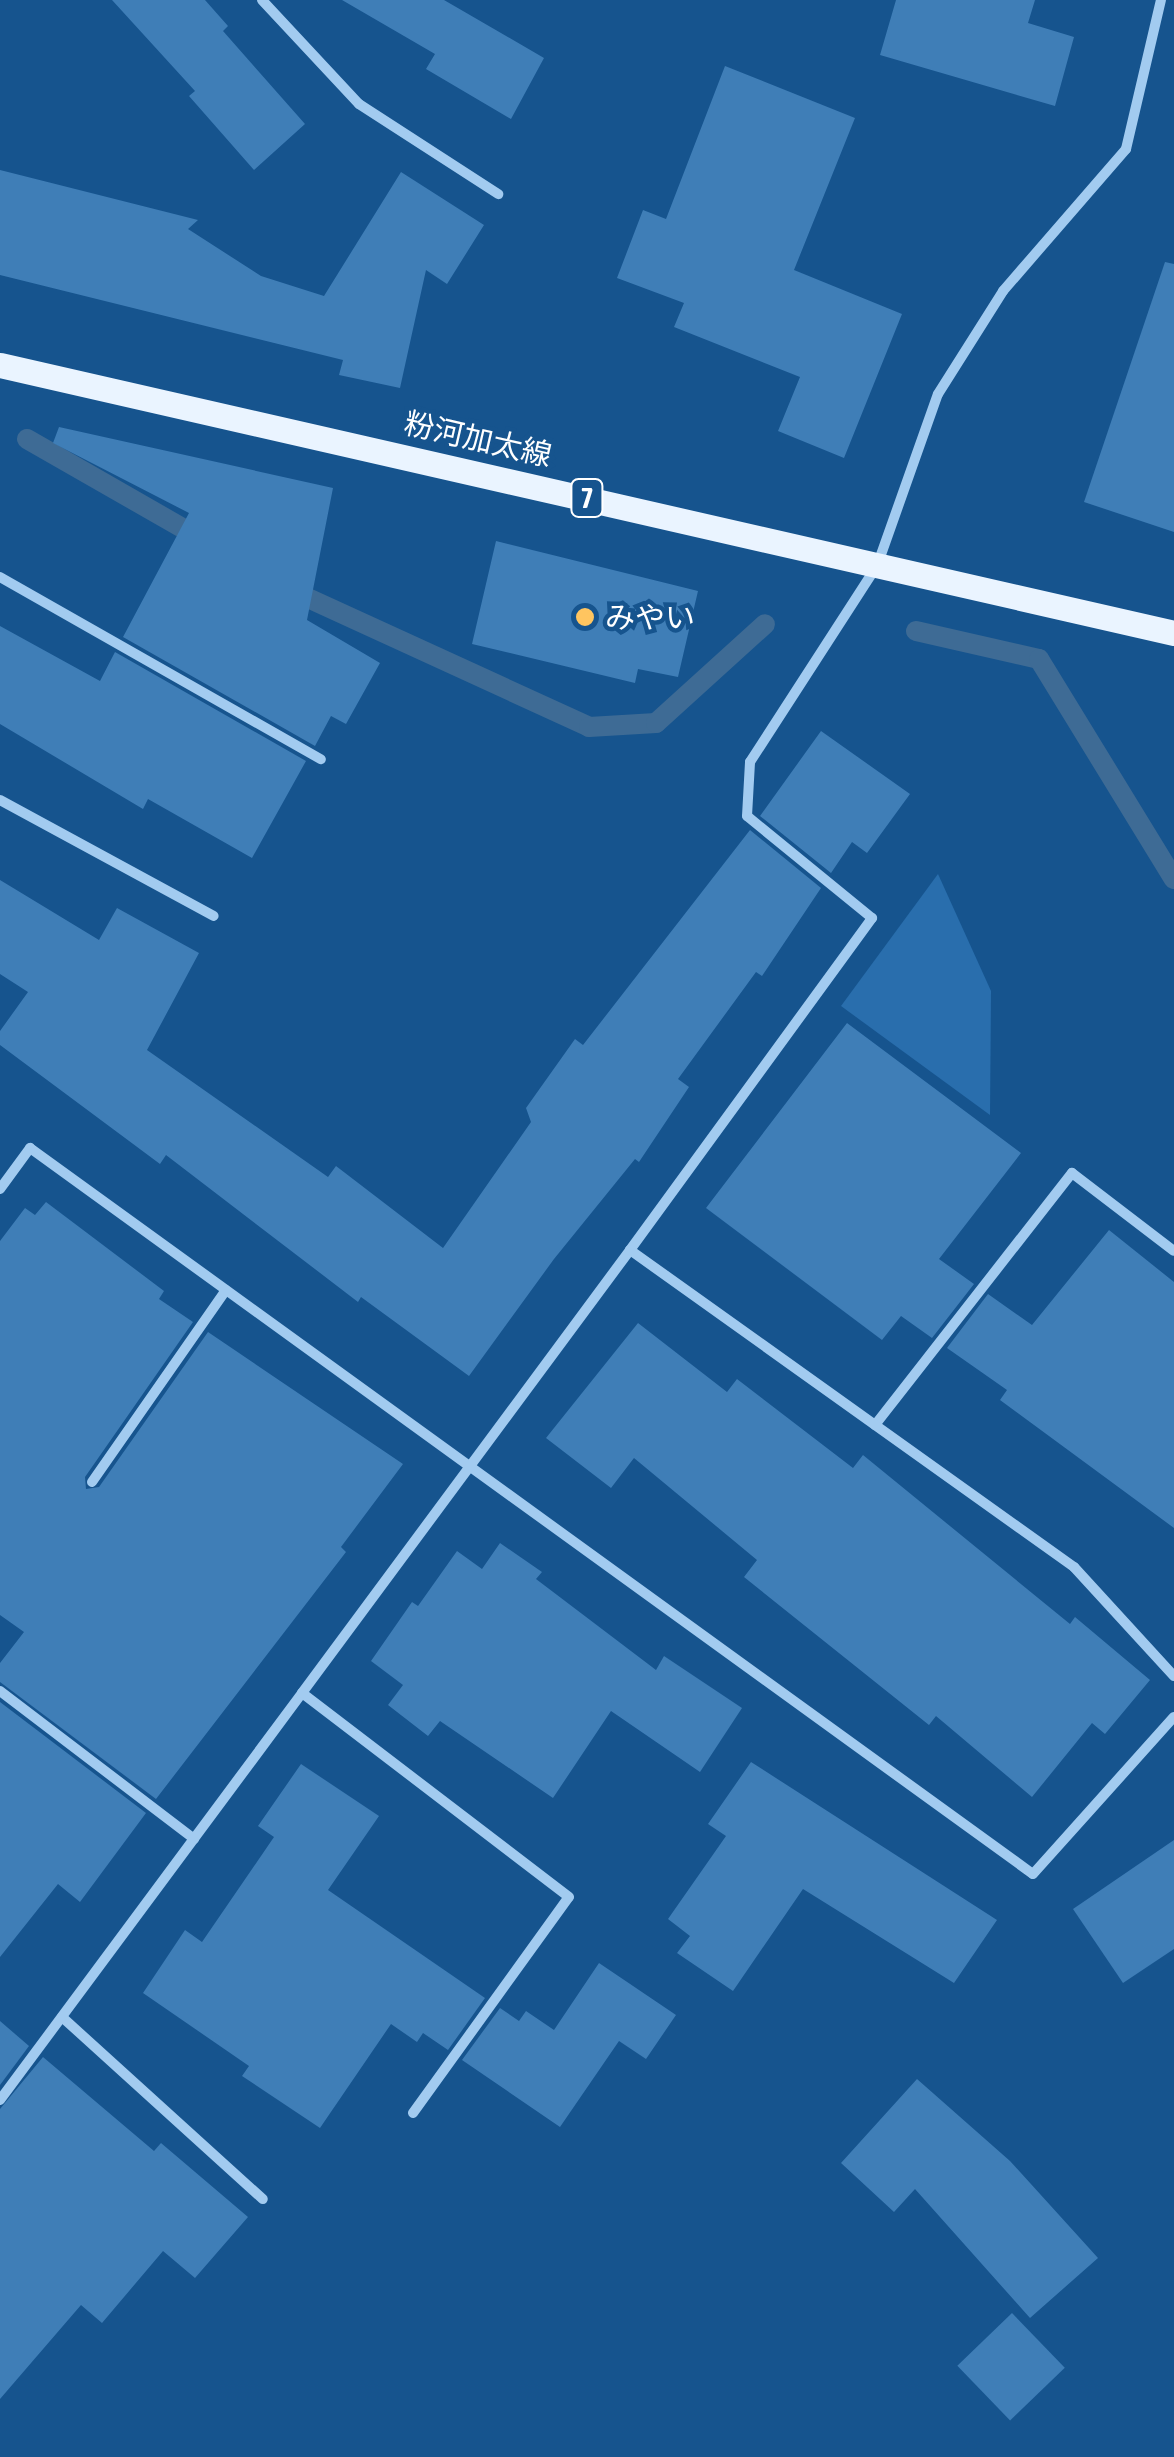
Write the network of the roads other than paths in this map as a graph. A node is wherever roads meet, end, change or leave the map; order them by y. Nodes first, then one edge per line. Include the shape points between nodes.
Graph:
1 (262, 0) edge
2 (1161, 0) edge
3 (498, 194) dead end
4 (0, 365) edge
5 (878, 566) junction
6 (0, 577) edge
7 (1174, 633) edge
8 (322, 760) dead end
9 (0, 800) edge
10 (214, 916) dead end
11 (0, 1189) edge
12 (630, 1250) junction
13 (1174, 1251) edge
14 (226, 1290) junction
15 (875, 1425) junction
16 (467, 1464) junction
17 (92, 1482) dead end
18 (1174, 1676) edge
19 (0, 1691) edge
20 (302, 1694) junction
21 (1174, 1717) edge
22 (194, 1838) junction
23 (62, 2016) junction
24 (0, 2100) edge
25 (412, 2113) dead end
26 (263, 2200) dead end

1 - 3 street via 359,104
2 - 5 street via 1126,149 1003,291 938,394
4 - 5 main road, 粉河加太線 / 7
5 - 7 main road, 粉河加太線 / 7
5 - 12 street via 750,762 747,816 872,918
6 - 8 street
9 - 10 street
11 - 14 street via 30,1148
12 - 15 street
12 - 16 street
13 - 15 street via 1072,1173
14 - 16 street
14 - 17 street
15 - 18 street via 1074,1567
16 - 20 street
16 - 21 street via 1033,1874
19 - 22 street
20 - 22 street
20 - 25 street via 569,1897
22 - 23 street
23 - 24 street
23 - 26 street

